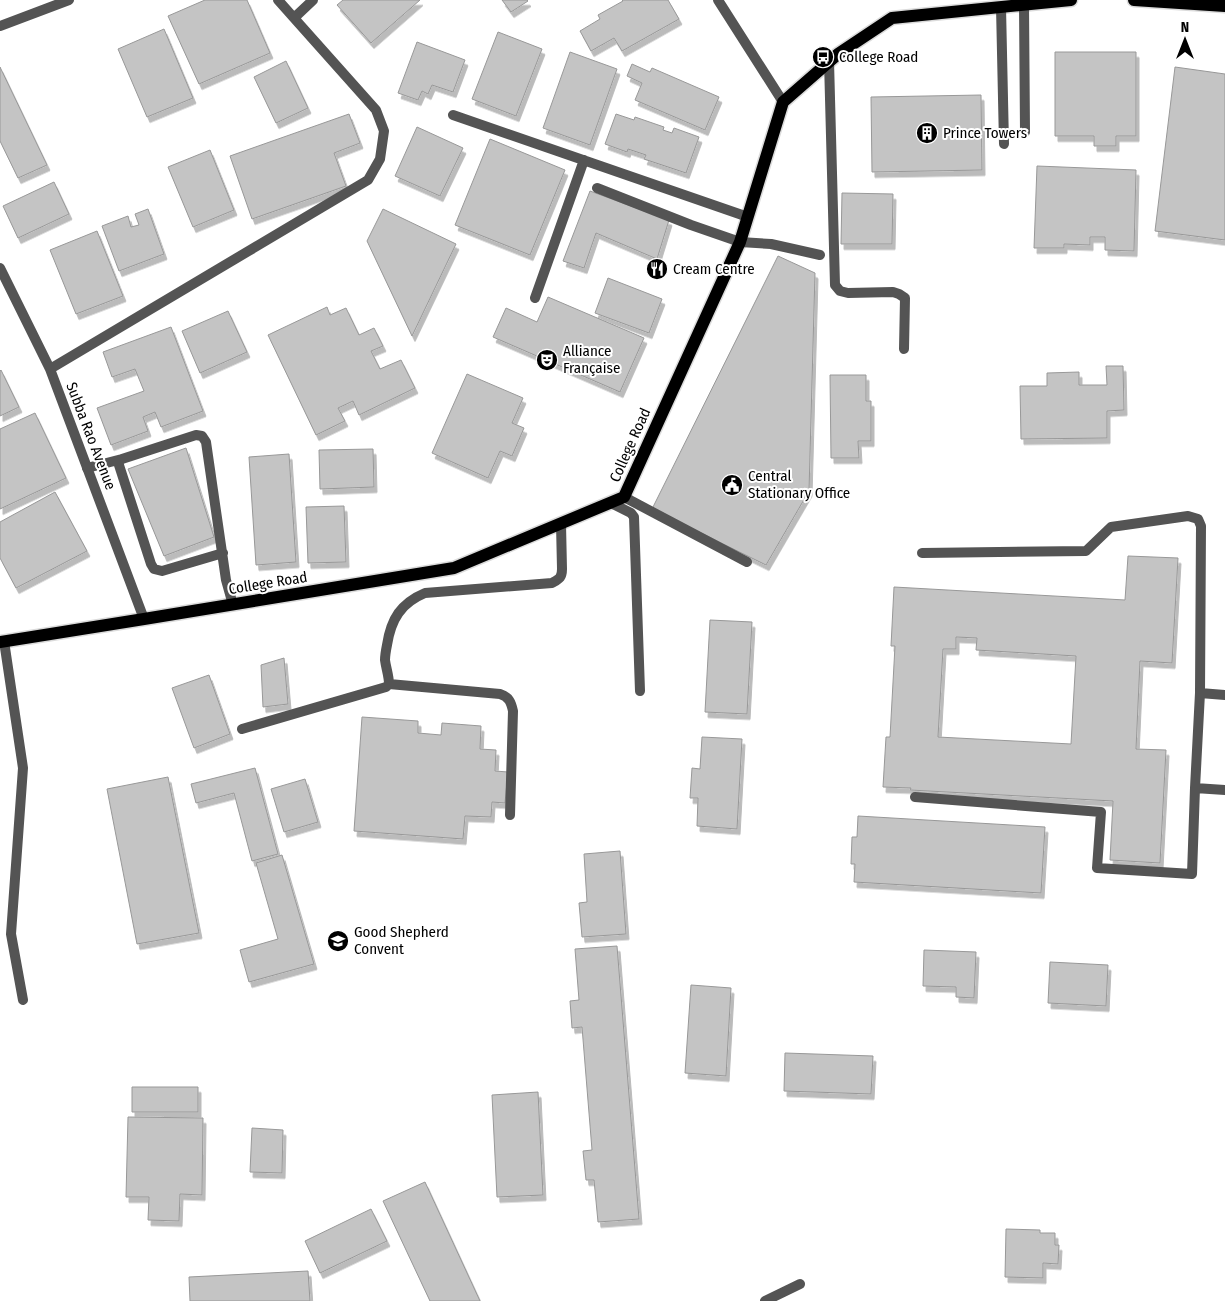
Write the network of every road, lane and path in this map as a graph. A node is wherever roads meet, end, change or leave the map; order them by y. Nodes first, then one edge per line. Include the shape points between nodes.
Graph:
1 (69, 0) edge
2 (278, 0) edge
3 (313, 0) edge
4 (718, 0) edge
5 (1071, 0) edge
6 (1134, 0) edge
7 (1024, 5) junction
8 (1225, 6) edge
9 (1001, 7) junction
10 (294, 18) junction
11 (0, 26) edge
12 (829, 61) junction
13 (783, 102) junction
14 (453, 115) dead end
15 (1025, 132) dead end
16 (1004, 144) dead end
17 (584, 160) junction
18 (597, 188) dead end
19 (748, 217) junction
20 (740, 242) junction
21 (820, 255) dead end
22 (0, 268) edge
23 (535, 298) dead end
24 (904, 349) dead end
25 (50, 369) junction
26 (122, 459) junction
27 (87, 468) junction
28 (624, 497) junction
29 (611, 503) junction
30 (561, 524) junction
31 (222, 553) junction
32 (922, 554) dead end
33 (747, 562) dead end
34 (233, 605) junction
35 (144, 620) junction
36 (2, 641) edge
37 (389, 684) junction
38 (640, 691) dead end
39 (1200, 693) junction
40 (1225, 695) edge
41 (242, 729) dead end
42 (1195, 788) junction
43 (1225, 790) edge
44 (916, 797) dead end
45 (510, 815) dead end
46 (22, 1000) dead end
47 (800, 1284) dead end
48 (765, 1301) edge

1 - 11 street
2 - 10 street
3 - 10 street
4 - 13 street
5 - 7 main road
6 - 8 main road
7 - 9 main road
7 - 15 street
9 - 12 main road via 892,18
9 - 16 street
10 - 25 street via 376,110 384,131 380,159 368,180
12 - 13 main road
12 - 24 street via 836,285 840,291 848,293 893,292 905,298
13 - 19 main road, College Road
14 - 17 street
17 - 19 street
17 - 23 street
18 - 20 street
19 - 20 main road, College Road
20 - 21 street via 771,244
20 - 28 main road, College Road
22 - 25 street, Subba Rao Avenue
25 - 27 street, Subba Rao Avenue
26 - 27 street
26 - 31 street via 118,462 154,569 162,570
26 - 31 street via 196,435 202,436 206,442
27 - 35 street, Subba Rao Avenue
28 - 29 main road, College Road
28 - 33 street
29 - 30 main road, College Road
29 - 38 street via 634,517
30 - 34 main road, College Road via 454,568
30 - 37 street via 562,576 552,583 425,593 402,608 389,634 385,658
31 - 34 street
32 - 39 street via 1086,551 1111,527 1188,516 1198,519 1201,526
34 - 35 main road, College Road
35 - 36 main road, College Road
36 - 46 street via 23,768 11,934
37 - 41 street
37 - 45 street via 507,696 513,711
39 - 40 street
39 - 42 street
42 - 43 street
42 - 44 street via 1192,874 1097,868 1101,812
47 - 48 street

